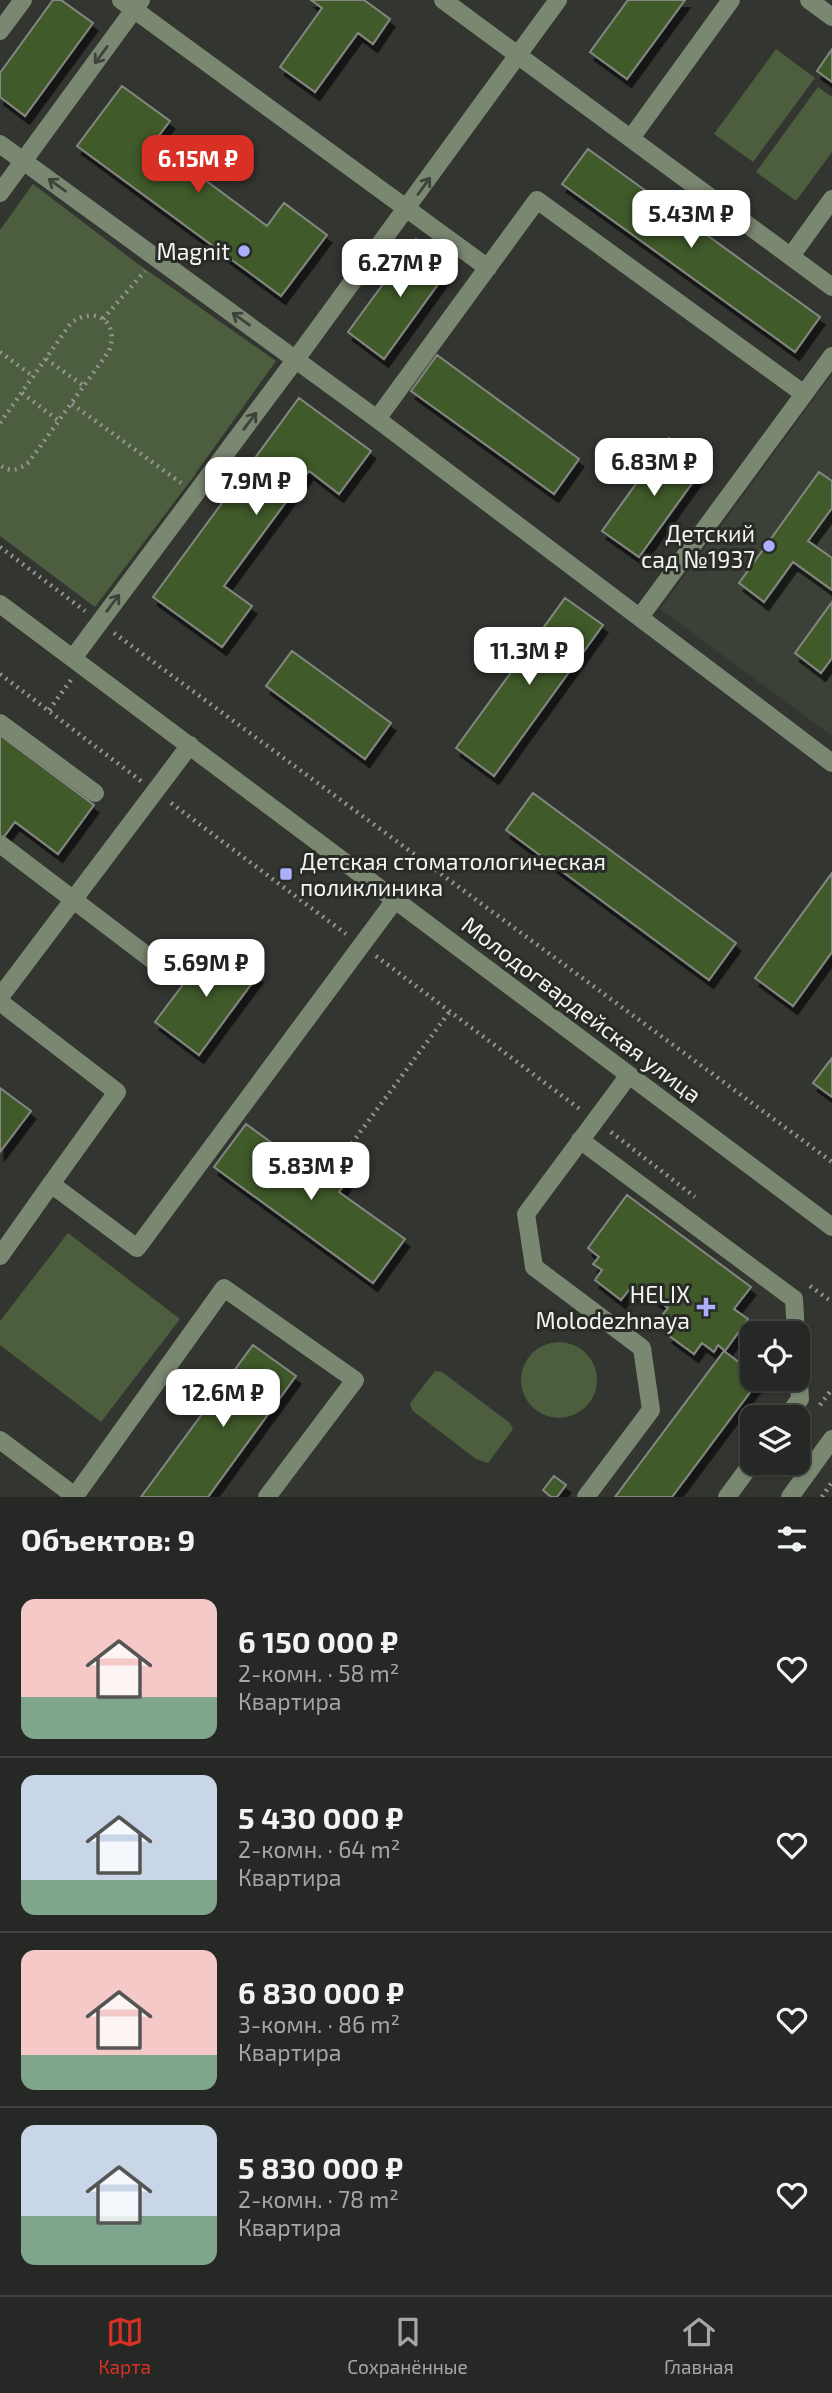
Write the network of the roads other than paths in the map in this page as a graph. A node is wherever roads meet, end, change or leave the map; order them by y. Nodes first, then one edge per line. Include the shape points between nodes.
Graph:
1 (23, 0) edge
2 (443, 0) edge
3 (558, 0) edge
4 (731, 0) edge
5 (809, 0) edge
6 (132, 3) edge
7 (832, 17) edge
8 (3, 23) edge
9 (517, 55) junction
10 (631, 138) junction
11 (0, 144) edge
12 (23, 161) junction
13 (0, 193) edge
14 (832, 199) edge
15 (407, 209) junction
16 (791, 256) junction
17 (488, 268) junction
18 (832, 287) edge
19 (832, 356) edge
20 (296, 359) junction
21 (804, 394) junction
22 (377, 419) junction
23 (0, 604) edge
24 (640, 617) junction
25 (73, 658) junction
26 (0, 723) edge
27 (190, 745) junction
28 (832, 762) edge
29 (95, 793) dead end
30 (0, 845) edge
31 (395, 900) junction
32 (74, 901) junction
33 (167, 971) dead end
34 (0, 997) edge
35 (0, 1002) edge
36 (629, 1075) junction
37 (580, 1140) junction
38 (51, 1184) junction
39 (832, 1227) edge
40 (0, 1256) edge
41 (795, 1321) edge
42 (832, 1439) edge
43 (0, 1440) edge
44 (743, 1475) edge
45 (75, 1497) edge
46 (267, 1497) edge
47 (586, 1497) edge
48 (727, 1497) edge
49 (790, 1497) edge

1 - 8 street
2 - 9 street
3 - 9 street
4 - 10 street
5 - 7 street
6 -> 12 street
6 - 15 street
9 - 10 street
15 -> 9 street
10 - 16 street
11 - 12 street
12 - 13 street
20 -> 12 street
14 - 16 street
15 - 17 street
15 - 20 street
16 - 18 street
17 - 21 street via 537,200
17 - 22 street
19 - 21 street
20 - 22 street
25 -> 20 street
21 - 24 street
22 - 24 street
23 - 25 street, Молодогвардейская улица
24 - 28 street
25 - 27 street, Молодогвардейская улица
26 - 29 street
27 - 31 street, Молодогвардейская улица
27 - 32 street
30 - 32 street
31 - 36 street, Молодогвардейская улица
31 - 38 street via 137,1248
32 - 33 street
32 - 34 street
35 - 38 street via 117,1092
36 - 37 street
36 - 39 street, Молодогвардейская улица
37 - 41 street via 794,1299
37 - 47 street via 526,1214 534,1267 642,1348 651,1410
38 - 40 street
42 - 49 street
43 - 45 street
44 - 48 street
45 - 46 street via 224,1287 355,1380

